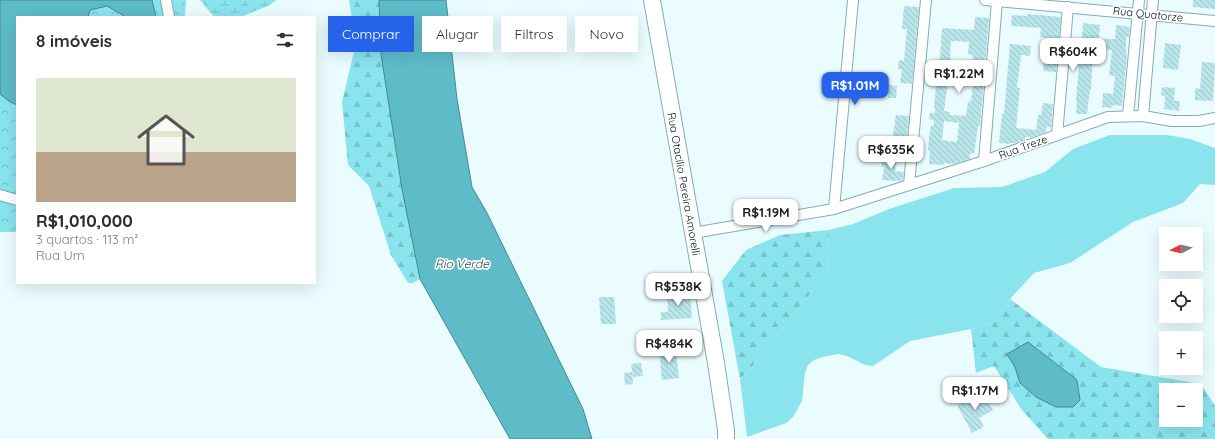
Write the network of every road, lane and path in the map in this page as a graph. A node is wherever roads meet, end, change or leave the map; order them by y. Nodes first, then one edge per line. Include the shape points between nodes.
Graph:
1 (166, 0) edge
2 (652, 0) edge
3 (853, 0) edge
4 (926, 0) edge
5 (985, 0) edge
6 (1140, 0) edge
7 (1153, 0) edge
8 (997, 1) junction
9 (1068, 7) junction
10 (1138, 13) junction
11 (1152, 15) junction
12 (169, 16) edge
13 (1215, 21) edge
14 (1128, 116) junction
15 (1143, 116) junction
16 (1215, 118) edge
17 (1057, 135) junction
18 (984, 161) junction
19 (909, 185) junction
20 (0, 195) edge
21 (16, 200) edge
22 (834, 209) junction
23 (693, 233) junction
24 (726, 439) edge

1 - 12 street
2 - 23 main road, Rua Otacilio Pereira Amorelli
3 - 22 street
4 - 19 street
5 - 8 street, Rua Quatorze
6 - 10 street
7 - 11 street
8 - 9 street, Rua Quatorze
8 - 18 street
9 - 10 street, Rua Quatorze
9 - 17 street
10 - 11 street, Rua Quatorze
10 - 14 street
11 - 13 street, Rua Quatorze
11 - 15 street
14 - 15 street, Rua Treze
14 - 17 street, Rua Treze via 1108,117
15 - 16 street, Rua Treze via 1172,121
17 - 18 street, Rua Treze
18 - 19 street, Rua Treze
19 - 22 street, Rua Treze
20 - 21 street
22 - 23 street, Rua Treze
23 - 24 main road, Rua Otacilio Pereira Amorelli via 716,363

